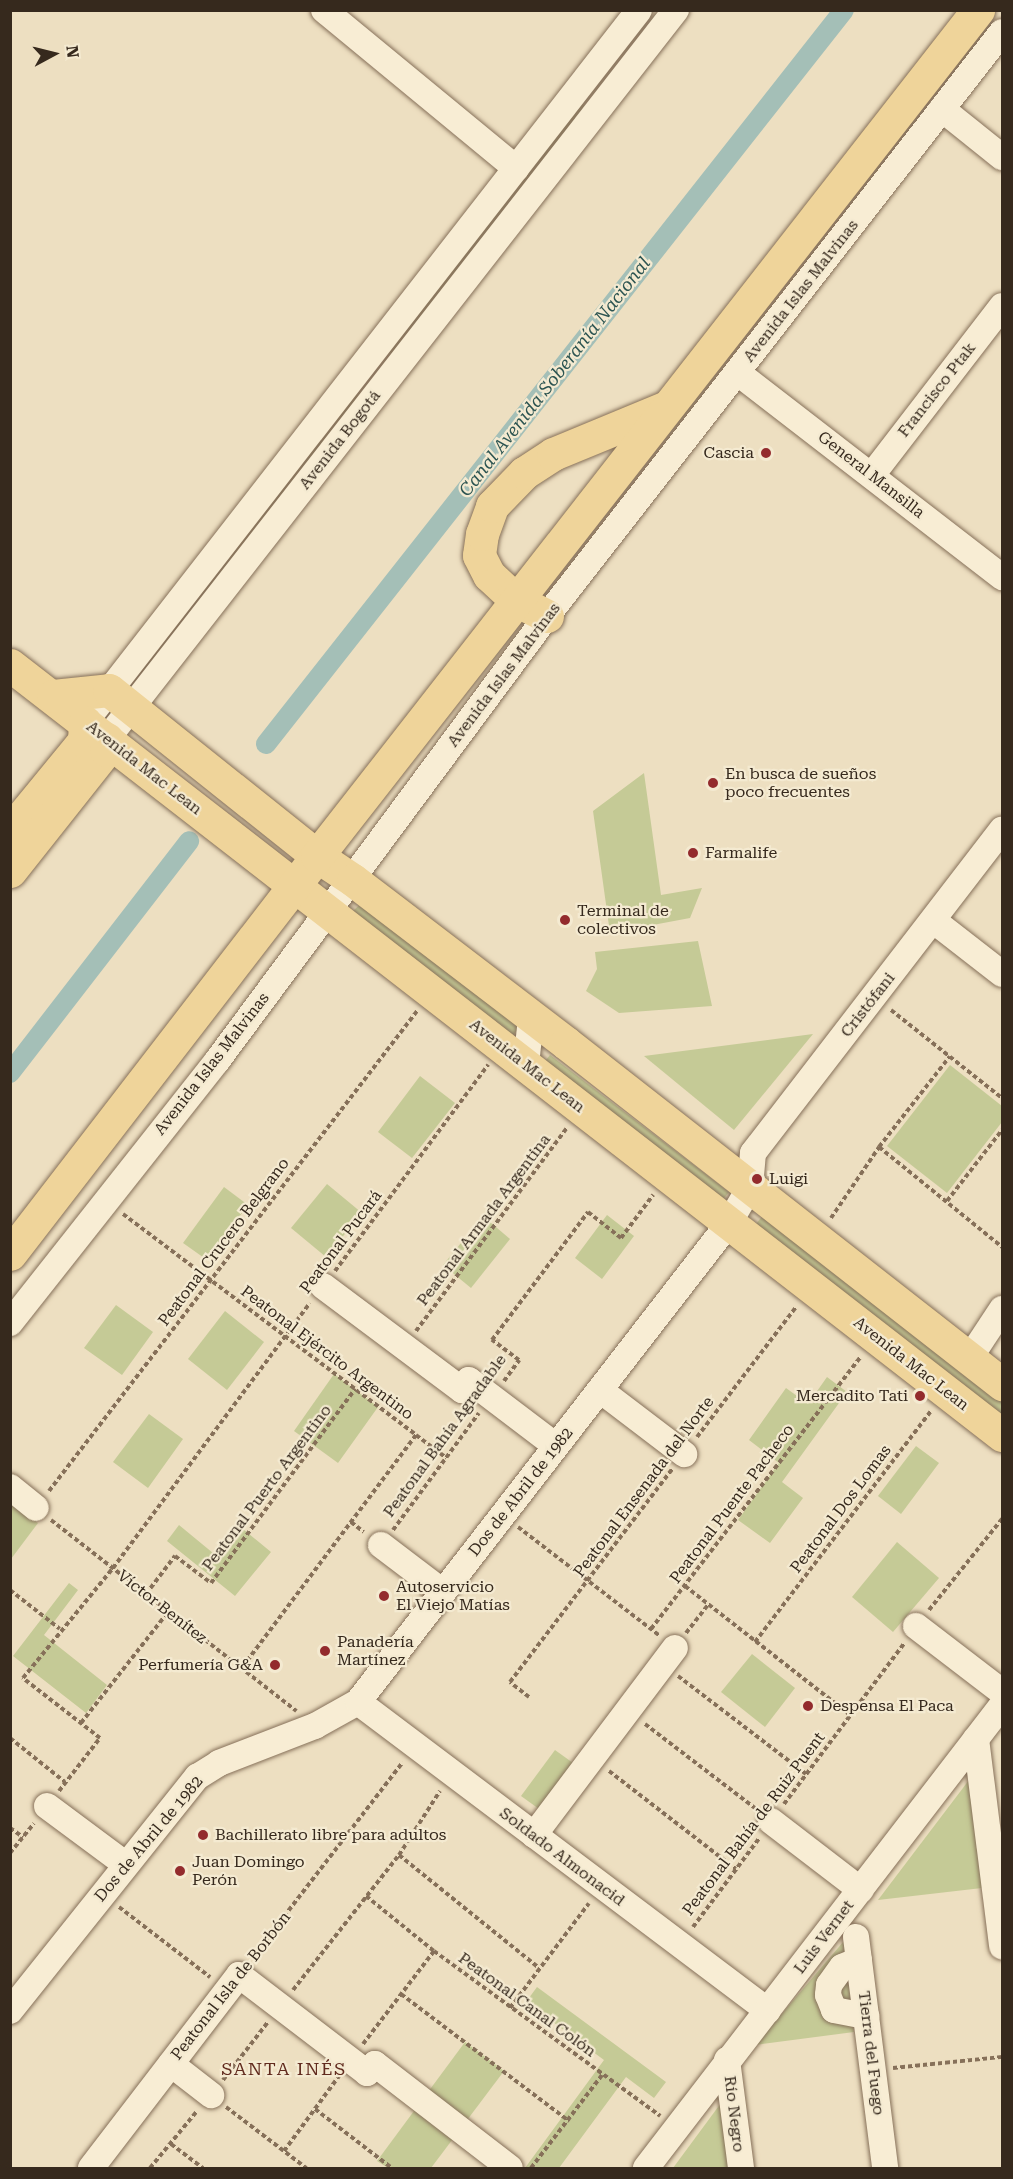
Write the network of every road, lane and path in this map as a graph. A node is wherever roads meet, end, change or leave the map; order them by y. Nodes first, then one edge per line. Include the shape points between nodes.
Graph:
1 (324, 10) edge
2 (639, 10) edge
3 (676, 10) edge
4 (978, 10) edge
5 (1002, 32) edge
6 (621, 34) junction
7 (645, 51) junction
8 (942, 109) junction
9 (1002, 157) edge
10 (516, 168) junction
11 (1002, 306) edge
12 (362, 364) junction
13 (738, 373) junction
14 (386, 381) junction
15 (669, 406) junction
16 (872, 475) junction
17 (999, 567) edge
18 (517, 601) junction
19 (547, 616) junction
20 (10, 664) edge
21 (53, 696) junction
22 (120, 699) junction
23 (96, 730) junction
24 (1002, 830) edge
25 (10, 831) edge
26 (317, 856) junction
27 (10, 871) edge
28 (353, 880) junction
29 (295, 886) junction
30 (329, 911) junction
31 (934, 921) junction
32 (1002, 974) edge
33 (432, 991) junction
34 (874, 996) junction
35 (531, 1018) junction
36 (514, 1055) junction
37 (950, 1056) junction
38 (1002, 1098) edge
39 (582, 1108) junction
40 (1002, 1130) edge
41 (879, 1148) junction
42 (668, 1175) junction
43 (750, 1186) junction
44 (105, 1201) junction
45 (947, 1201) junction
46 (729, 1223) junction
47 (817, 1239) junction
48 (1002, 1247) edge
49 (10, 1254) edge
50 (210, 1280) junction
51 (323, 1286) junction
52 (811, 1287) junction
53 (1002, 1309) edge
54 (10, 1323) edge
55 (876, 1336) junction
56 (285, 1337) junction
57 (405, 1347) junction
58 (969, 1359) junction
59 (1002, 1384) edge
60 (355, 1389) junction
61 (600, 1390) junction
62 (946, 1391) junction
63 (491, 1397) junction
64 (416, 1435) junction
65 (1002, 1435) edge
66 (556, 1446) junction
67 (684, 1454) junction
68 (446, 1458) junction
69 (10, 1487) edge
70 (36, 1508) junction
71 (503, 1515) junction
72 (1002, 1519) edge
73 (381, 1545) joint
74 (113, 1568) junction
75 (588, 1581) junction
76 (685, 1586) junction
77 (10, 1590) edge
78 (443, 1592) junction
79 (146, 1594) junction
80 (708, 1605) junction
81 (168, 1612) junction
82 (916, 1626) junction
83 (60, 1629) junction
84 (651, 1629) junction
85 (755, 1642) junction
86 (669, 1656) junction
87 (241, 1669) junction
88 (1002, 1692) edge
89 (529, 1697) dead end
90 (358, 1702) junction
91 (1002, 1705) edge
92 (627, 1711) junction
93 (850, 1715) junction
94 (315, 1726) junction
95 (10, 1738) edge
96 (976, 1739) junction
97 (416, 1746) junction
98 (592, 1758) junction
99 (451, 1773) junction
100 (806, 1774) junction
101 (65, 1782) dead end
102 (47, 1806) dead end
103 (771, 1821) junction
104 (10, 1828) edge
105 (534, 1835) junction
106 (23, 1837) dead end
107 (399, 1856) junction
108 (125, 1864) junction
109 (736, 1869) junction
110 (601, 1887) junction
111 (861, 1890) junction
112 (103, 1895) junction
113 (366, 1896) junction
114 (680, 1945) junction
115 (1002, 1946) edge
116 (538, 1967) junction
117 (233, 1983) junction
118 (401, 1994) dead end
119 (281, 2006) junction
120 (510, 2008) junction
121 (10, 2011) edge
122 (768, 2011) junction
123 (866, 2016) junction
124 (1002, 2057) edge
125 (727, 2060) junction
126 (171, 2064) junction
127 (873, 2070) junction
128 (602, 2075) junction
129 (211, 2095) junction
130 (315, 2109) dead end
131 (569, 2121) junction
132 (677, 2128) junction
133 (171, 2144) junction
134 (91, 2169) edge
135 (150, 2169) edge
136 (203, 2169) edge
137 (306, 2169) edge
138 (392, 2169) edge
139 (510, 2169) edge
140 (531, 2169) edge
141 (646, 2169) edge
142 (741, 2169) edge
143 (885, 2169) edge

1 - 10 street
2 - 6 street, Avenida Bogotá
3 - 7 street, Avenida Bogotá
4 - 15 main road, Avenida Islas Malvinas
5 - 8 street, Avenida Islas Malvinas
6 - 7 street
6 - 10 street, Avenida Bogotá
7 - 14 street, Avenida Bogotá
8 - 9 street
8 - 13 street, Avenida Islas Malvinas
10 - 12 street, Avenida Bogotá
11 - 16 street, Francisco Ptak
12 - 14 street
12 - 22 street, Avenida Bogotá
13 - 16 street, General Mansilla
13 - 19 street, Avenida Islas Malvinas
14 - 22 street, Avenida Bogotá
15 - 18 main road, Avenida Islas Malvinas
15 - 18 main road via 553,454 524,473 492,506 479,555 489,575
16 - 17 street, General Mansilla
18 - 19 main road
18 - 26 main road, Avenida Islas Malvinas
19 - 28 street, Avenida Islas Malvinas
20 - 21 main road, Avenida Mac Lean
21 - 22 main road
21 - 23 main road, Avenida Mac Lean
22 - 23 street, Avenida Bogotá
22 - 26 main road
23 - 25 main road, Avenida Bogotá
23 - 27 main road, Avenida Bogotá via 106,750
23 - 29 main road, Avenida Mac Lean
24 - 31 street, Cristófani
26 - 28 main road
26 - 29 main road, Avenida Islas Malvinas
28 - 30 street, Avenida Islas Malvinas
28 - 35 main road
29 - 30 main road, Avenida Mac Lean
29 - 49 main road, Avenida Islas Malvinas
30 - 33 main road, Avenida Mac Lean
30 - 44 street, Avenida Islas Malvinas via 217,1061
31 - 32 street
31 - 34 street, Cristófani
33 - 36 main road, Avenida Mac Lean
33 - 50 path, Peatonal Crucero Belgrano
34 - 37 path
34 - 43 street, Cristófani via 753,1153
35 - 36 street
35 - 43 main road
36 - 39 main road, Avenida Mac Lean
36 - 51 path, Peatonal Pucará
37 - 38 path
37 - 41 path
39 - 42 main road, Avenida Mac Lean
39 - 57 path, Peatonal Armada Argentina
40 - 45 path
41 - 45 path
41 - 47 path
42 - 46 main road, Avenida Mac Lean
42 - 63 path, Peatonal Bahía Agradable via 621,1238 588,1212 492,1340 519,1360
43 - 46 street, Dos de Abril de 1982
43 - 47 main road
44 - 50 path, Peatonal Ejército Argentino
44 - 54 street, Avenida Islas Malvinas
45 - 48 path
46 - 52 main road, Avenida Mac Lean
46 - 61 street, Dos de Abril de 1982
47 - 58 main road
50 - 56 path, Peatonal Ejército Argentino
50 - 70 path, Peatonal Crucero Belgrano
51 - 56 path, Peatonal Pucará
51 - 57 street
52 - 55 main road, Avenida Mac Lean
52 - 67 path, Peatonal Ensenada del Norte
53 - 58 street
55 - 62 main road, Avenida Mac Lean
55 - 76 path, Peatonal Puente Pacheco
56 - 60 path, Peatonal Ejército Argentino
56 - 74 path, Peatonal Pucará
57 - 63 street via 462,1390 469,1380
58 - 59 main road
60 - 64 path, Peatonal Ejército Argentino
60 - 79 path, Peatonal Puerto Argentino via 211,1583 175,1556
61 - 66 street, Dos de Abril de 1982
61 - 67 street
62 - 65 main road, Avenida Mac Lean
62 - 85 path, Peatonal Dos Lomas
63 - 66 street
63 - 68 path, Peatonal Bahía Agradable
64 - 68 path
64 - 87 path, Peatonal Ejército Argentino
66 - 71 street, Dos de Abril de 1982
67 - 75 path, Peatonal Ensenada del Norte
68 - 73 path, Peatonal Bahía Agradable
69 - 70 street
70 - 74 path, Víctor Benítez
71 - 75 path
71 - 78 street, Dos de Abril de 1982
72 - 82 path, Peatonal Bahía de Ruiz Puent
73 - 78 street
74 - 79 path, Víctor Benítez
74 - 83 path, Peatonal Pucará
75 - 84 path
75 - 89 path, Peatonal Ensenada del Norte via 510,1682
76 - 80 path
76 - 84 path, Peatonal Puente Pacheco
77 - 83 path
78 - 90 street, Dos de Abril de 1982
79 - 81 path, Víctor Benítez
80 - 85 path
80 - 86 path
81 - 83 path, Peatonal Pucará via 81,1723 23,1678
81 - 87 path, Víctor Benítez
82 - 88 street
82 - 93 path, Peatonal Bahía de Ruiz Puent
84 - 86 path
85 - 93 path
86 - 92 street
86 - 100 path
87 - 94 path, Víctor Benítez
90 - 94 street, Dos de Abril de 1982
90 - 97 street, Soldado Almonacid
91 - 96 street, Luis Vernet
92 - 98 street
92 - 103 path
93 - 100 path, Peatonal Bahía de Ruiz Puent
94 - 108 street, Dos de Abril de 1982 via 219,1763 197,1777
95 - 101 path
96 - 111 street, Luis Vernet
96 - 115 street
97 - 99 street, Soldado Almonacid
97 - 117 path, Peatonal Isla de Borbón
98 - 105 street
98 - 109 path
99 - 105 street, Soldado Almonacid
99 - 107 path
100 - 103 path, Peatonal Bahía de Ruiz Puent
102 - 108 street
103 - 109 path, Peatonal Bahía de Ruiz Puent
103 - 111 street
104 - 106 path
105 - 110 street, Soldado Almonacid
107 - 113 path
107 - 116 path
108 - 112 street, Dos de Abril de 1982
109 - 114 path, Peatonal Bahía de Ruiz Puent
110 - 114 street, Soldado Almonacid
110 - 116 path
111 - 122 street, Luis Vernet
112 - 117 path
112 - 121 street, Dos de Abril de 1982
113 - 119 path
113 - 120 path, Peatonal Canal Colón
114 - 122 street, Soldado Almonacid
116 - 120 path
117 - 119 street
117 - 126 street, Peatonal Isla de Borbón
118 - 131 path
119 - 129 path
119 - 139 street via 367,2073 375,2064
120 - 128 path, Peatonal Canal Colón
122 - 125 street, Luis Vernet
123 - 123 street, Tierra del Fuego via 857,1949 829,1984 828,1995 834,2010
123 - 127 street, Tierra del Fuego
124 - 127 path
125 - 132 street, Luis Vernet
125 - 142 street, Río Negro
126 - 129 street
126 - 134 street, Peatonal Isla de Borbón
127 - 143 street, Tierra del Fuego
128 - 131 path
128 - 132 path, Peatonal Canal Colón
129 - 133 path
129 - 137 path
130 - 138 path
131 - 140 path
132 - 141 street, Luis Vernet
133 - 135 path
133 - 136 path

